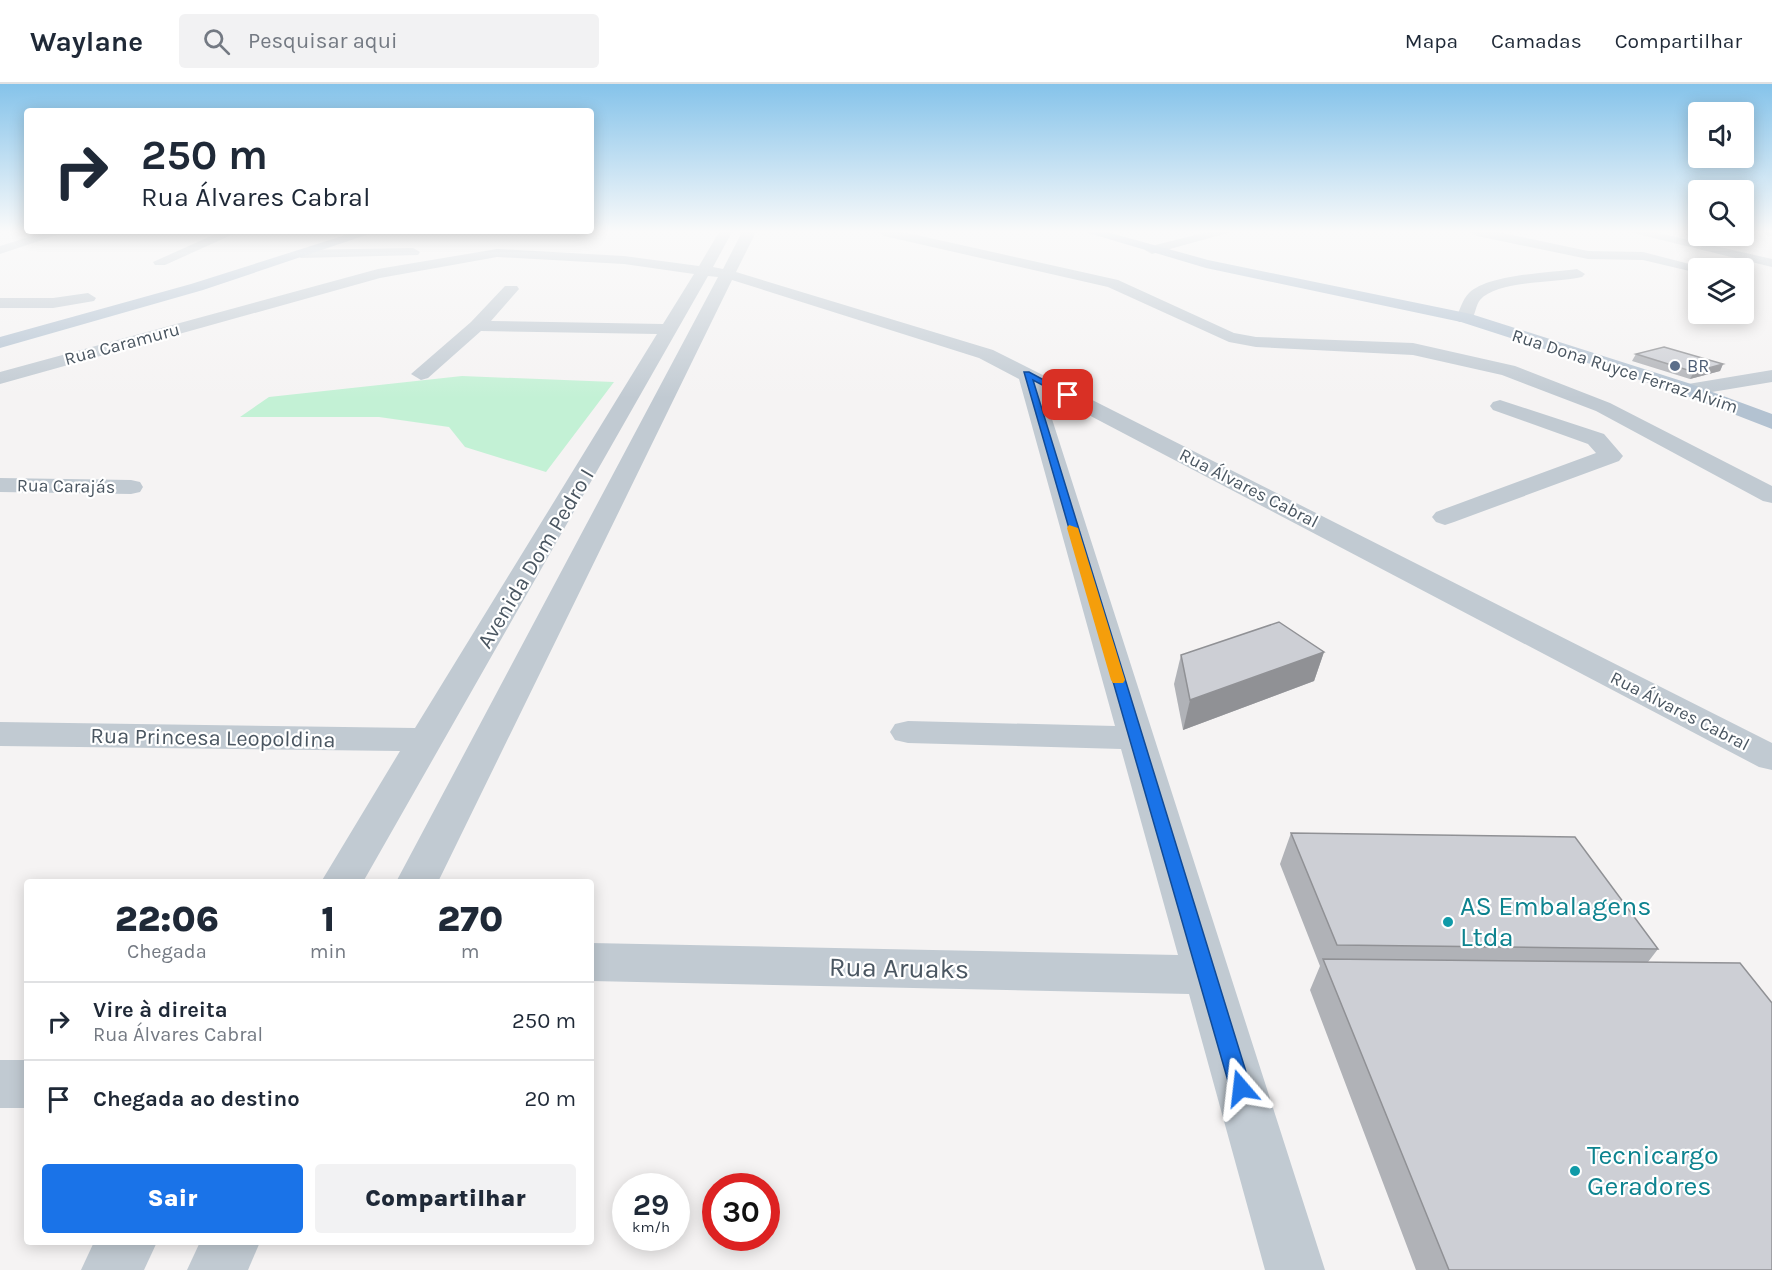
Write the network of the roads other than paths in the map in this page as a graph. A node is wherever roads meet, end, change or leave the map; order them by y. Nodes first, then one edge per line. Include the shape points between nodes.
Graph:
1 (168, 287) edge
2 (188, 287) edge
3 (329, 287) edge
4 (704, 287) edge
5 (709, 287) edge
6 (768, 287) edge
7 (1120, 287) edge
8 (1324, 287) edge
9 (1498, 287) edge
10 (511, 289) dead end
11 (88, 298) dead end
12 (0, 303) edge
13 (1465, 318) junction
14 (477, 326) junction
15 (671, 329) junction
16 (0, 333) edge
17 (0, 343) edge
18 (421, 374) dead end
19 (1027, 374) junction
20 (6, 375) edge
21 (1763, 378) edge
22 (1688, 390) junction
23 (1749, 412) junction
24 (1772, 422) edge
25 (1596, 439) dead end
26 (0, 485) edge
27 (131, 487) dead end
28 (1772, 496) edge
29 (1445, 517) dead end
30 (534, 558) junction
31 (583, 558) junction
32 (908, 732) dead end
33 (0, 734) edge
34 (1136, 738) junction
35 (426, 740) junction
36 (1772, 758) edge
37 (344, 879) edge
38 (419, 879) edge
39 (594, 962) edge
40 (1207, 975) junction
41 (0, 1084) edge
42 (24, 1084) edge
43 (126, 1245) edge
44 (230, 1245) edge
45 (111, 1270) edge
46 (217, 1270) edge
47 (1295, 1270) edge

1 - 16 main road
2 - 17 main road
3 - 20 street, Rua Caramuru
4 - 15 street, Avenida Dom Pedro I
5 - 31 street, Avenida Dom Pedro I
6 - 19 street, Rua Álvares Cabral via 934,336 986,354
7 - 28 street via 1229,337 1256,342 1413,348 1508,370 1603,407
8 - 13 main road, Rua Dona Ruyce Ferraz Alvim
9 - 13 street via 1472,299
10 - 14 street
11 - 12 street via 53,303
13 - 22 main road, Rua Dona Ruyce Ferraz Alvim
14 - 15 street
14 - 18 street
15 - 30 street, Avenida Dom Pedro I
19 - 34 street
19 - 36 street, Rua Álvares Cabral
21 - 22 street
21 - 23 street
22 - 23 main road, Rua Dona Ruyce Ferraz Alvim
23 - 24 main road, Rua Dona Ruyce Ferraz Alvim
25 - 29 street via 1611,456
26 - 27 street, Rua Carajás
30 - 31 street
30 - 35 street, Avenida Dom Pedro I
31 - 38 street, Avenida Dom Pedro I
32 - 34 street
33 - 35 street, Rua Princesa Leopoldina
34 - 40 street
35 - 37 street, Avenida Dom Pedro I
39 - 40 street, Rua Aruaks
40 - 47 street
41 - 42 street
43 - 45 street
44 - 46 street

